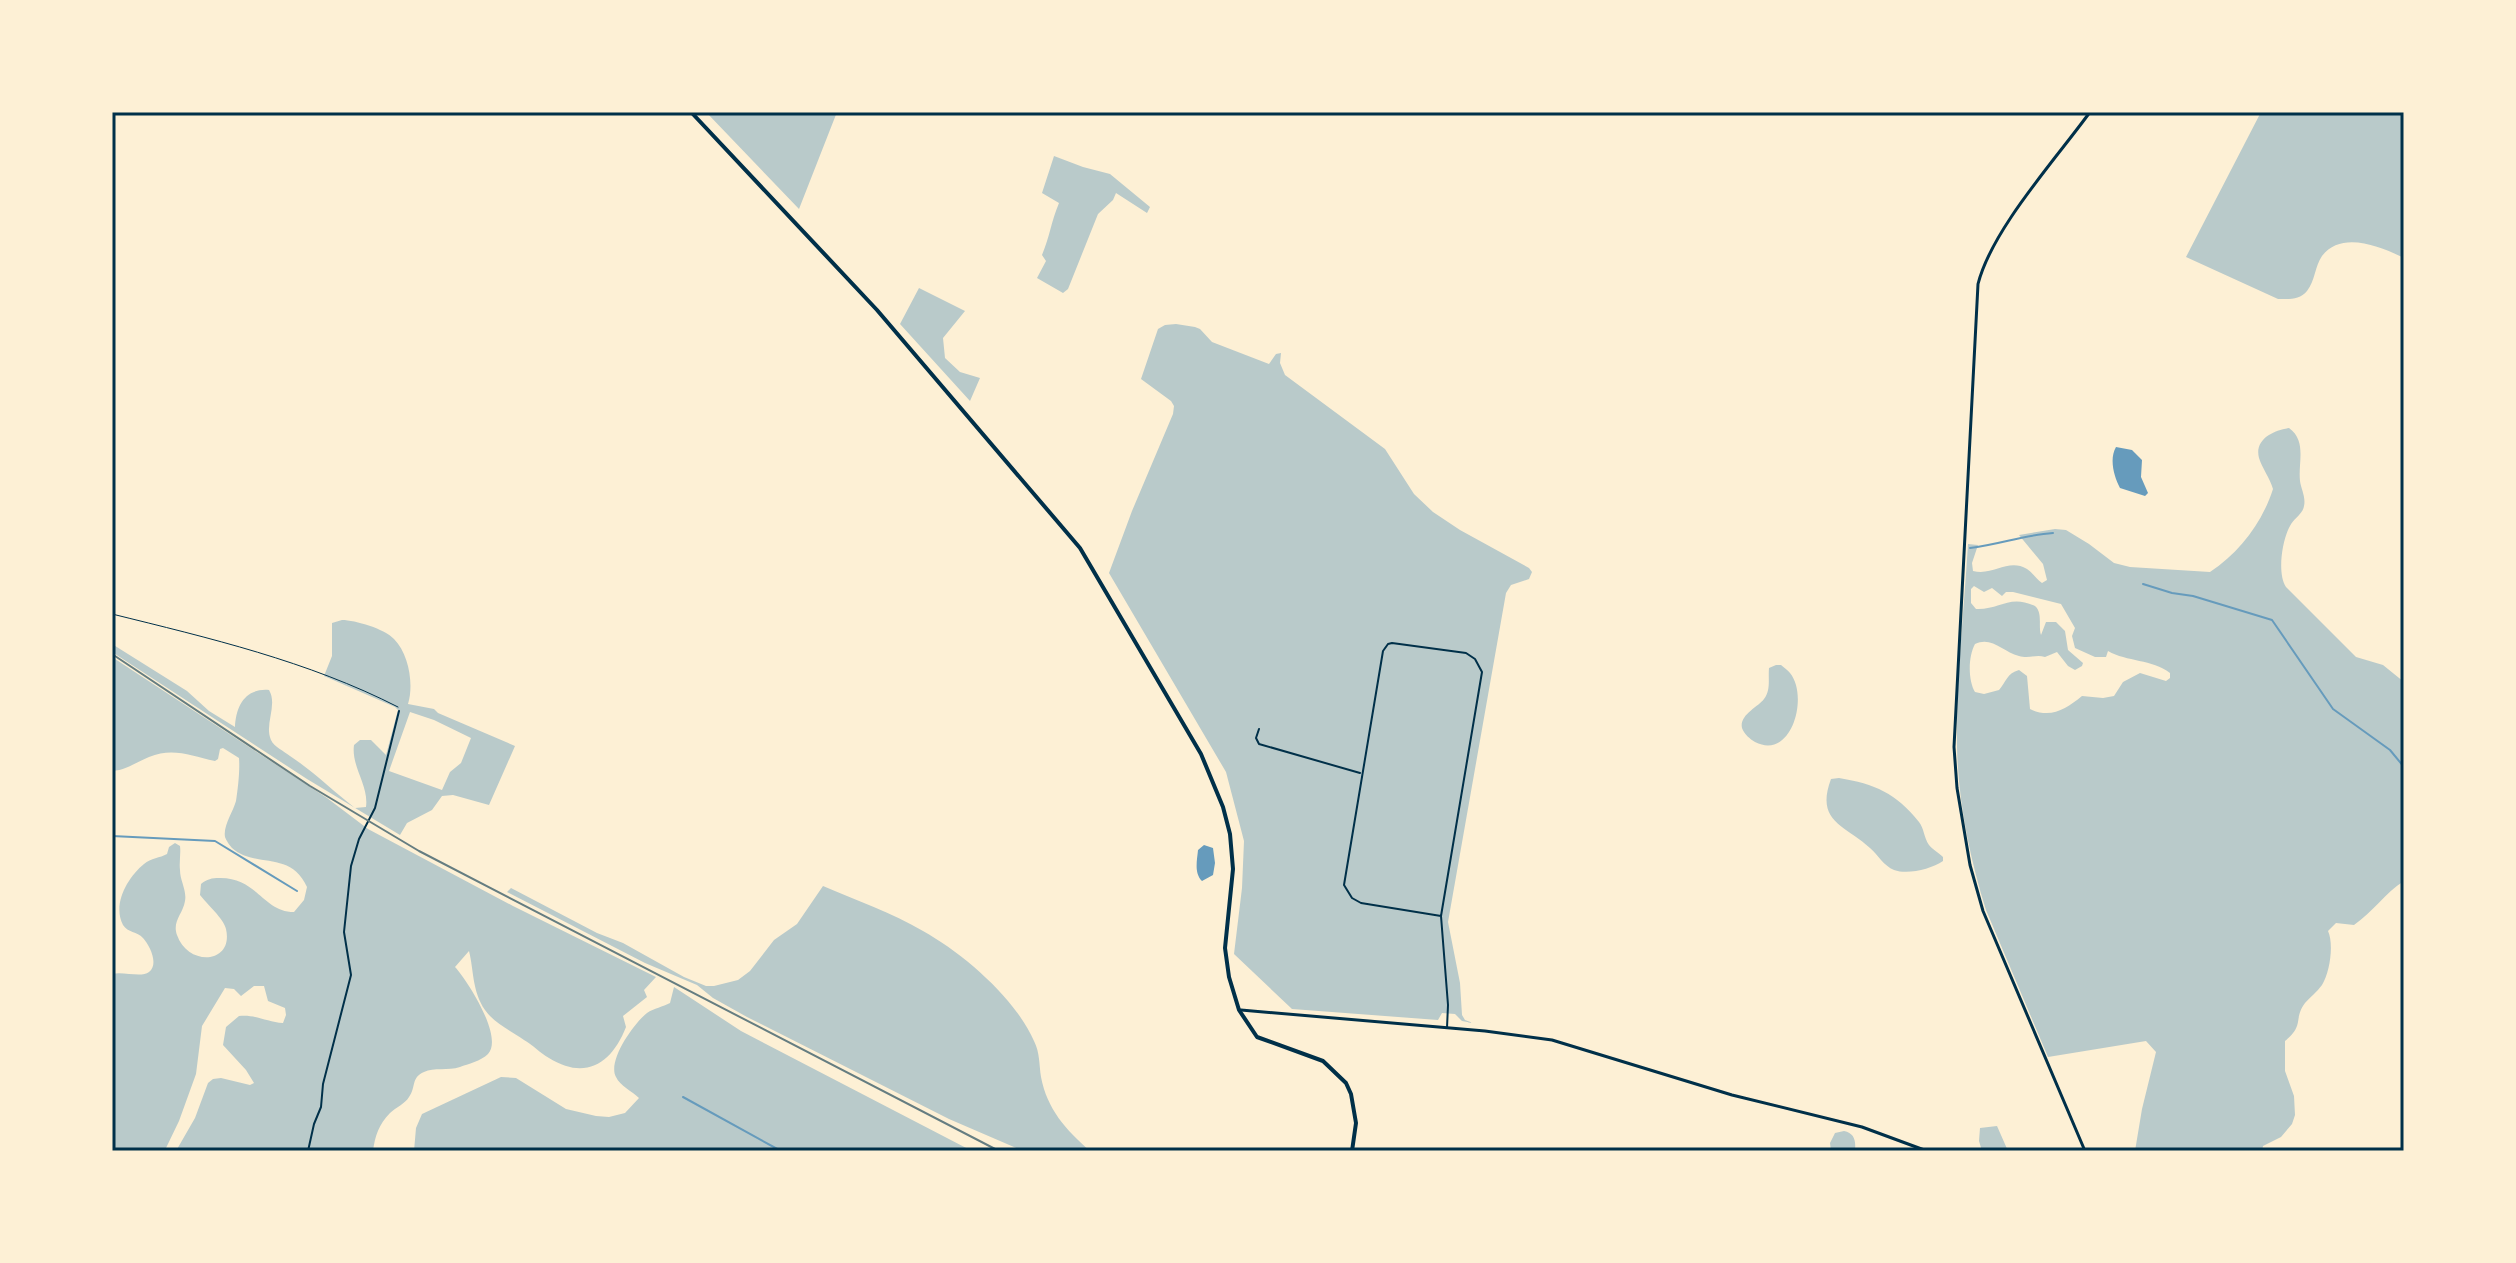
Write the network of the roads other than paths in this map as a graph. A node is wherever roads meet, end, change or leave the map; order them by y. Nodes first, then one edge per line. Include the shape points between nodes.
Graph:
1 (691, 112) edge
2 (2090, 112) edge
3 (399, 711) road end
4 (1259, 729) dead end
5 (1362, 774) junction
6 (1441, 916) junction
7 (1239, 1010) junction
8 (1447, 1028) junction
9 (308, 1151) edge
10 (1352, 1151) edge
11 (1927, 1151) edge
12 (2085, 1151) edge

1 - 7 highway via 877,310 1062,523 1090,564 1201,754 1223,807 1233,869 1225,948
2 - 12 street via 1995,243 1981,273 1954,721 1957,788 1983,911
3 - 9 street via 375,808 351,866 344,932 351,975
4 - 5 street via 1259,744
5 - 6 street via 1344,876 1348,894 1361,903
5 - 6 street via 1388,644 1466,653 1479,663 1482,682
6 - 8 street
7 - 8 street
7 - 10 highway via 1257,1037 1323,1061 1346,1083 1356,1123
8 - 11 street via 1561,1042 1732,1095 1862,1127

